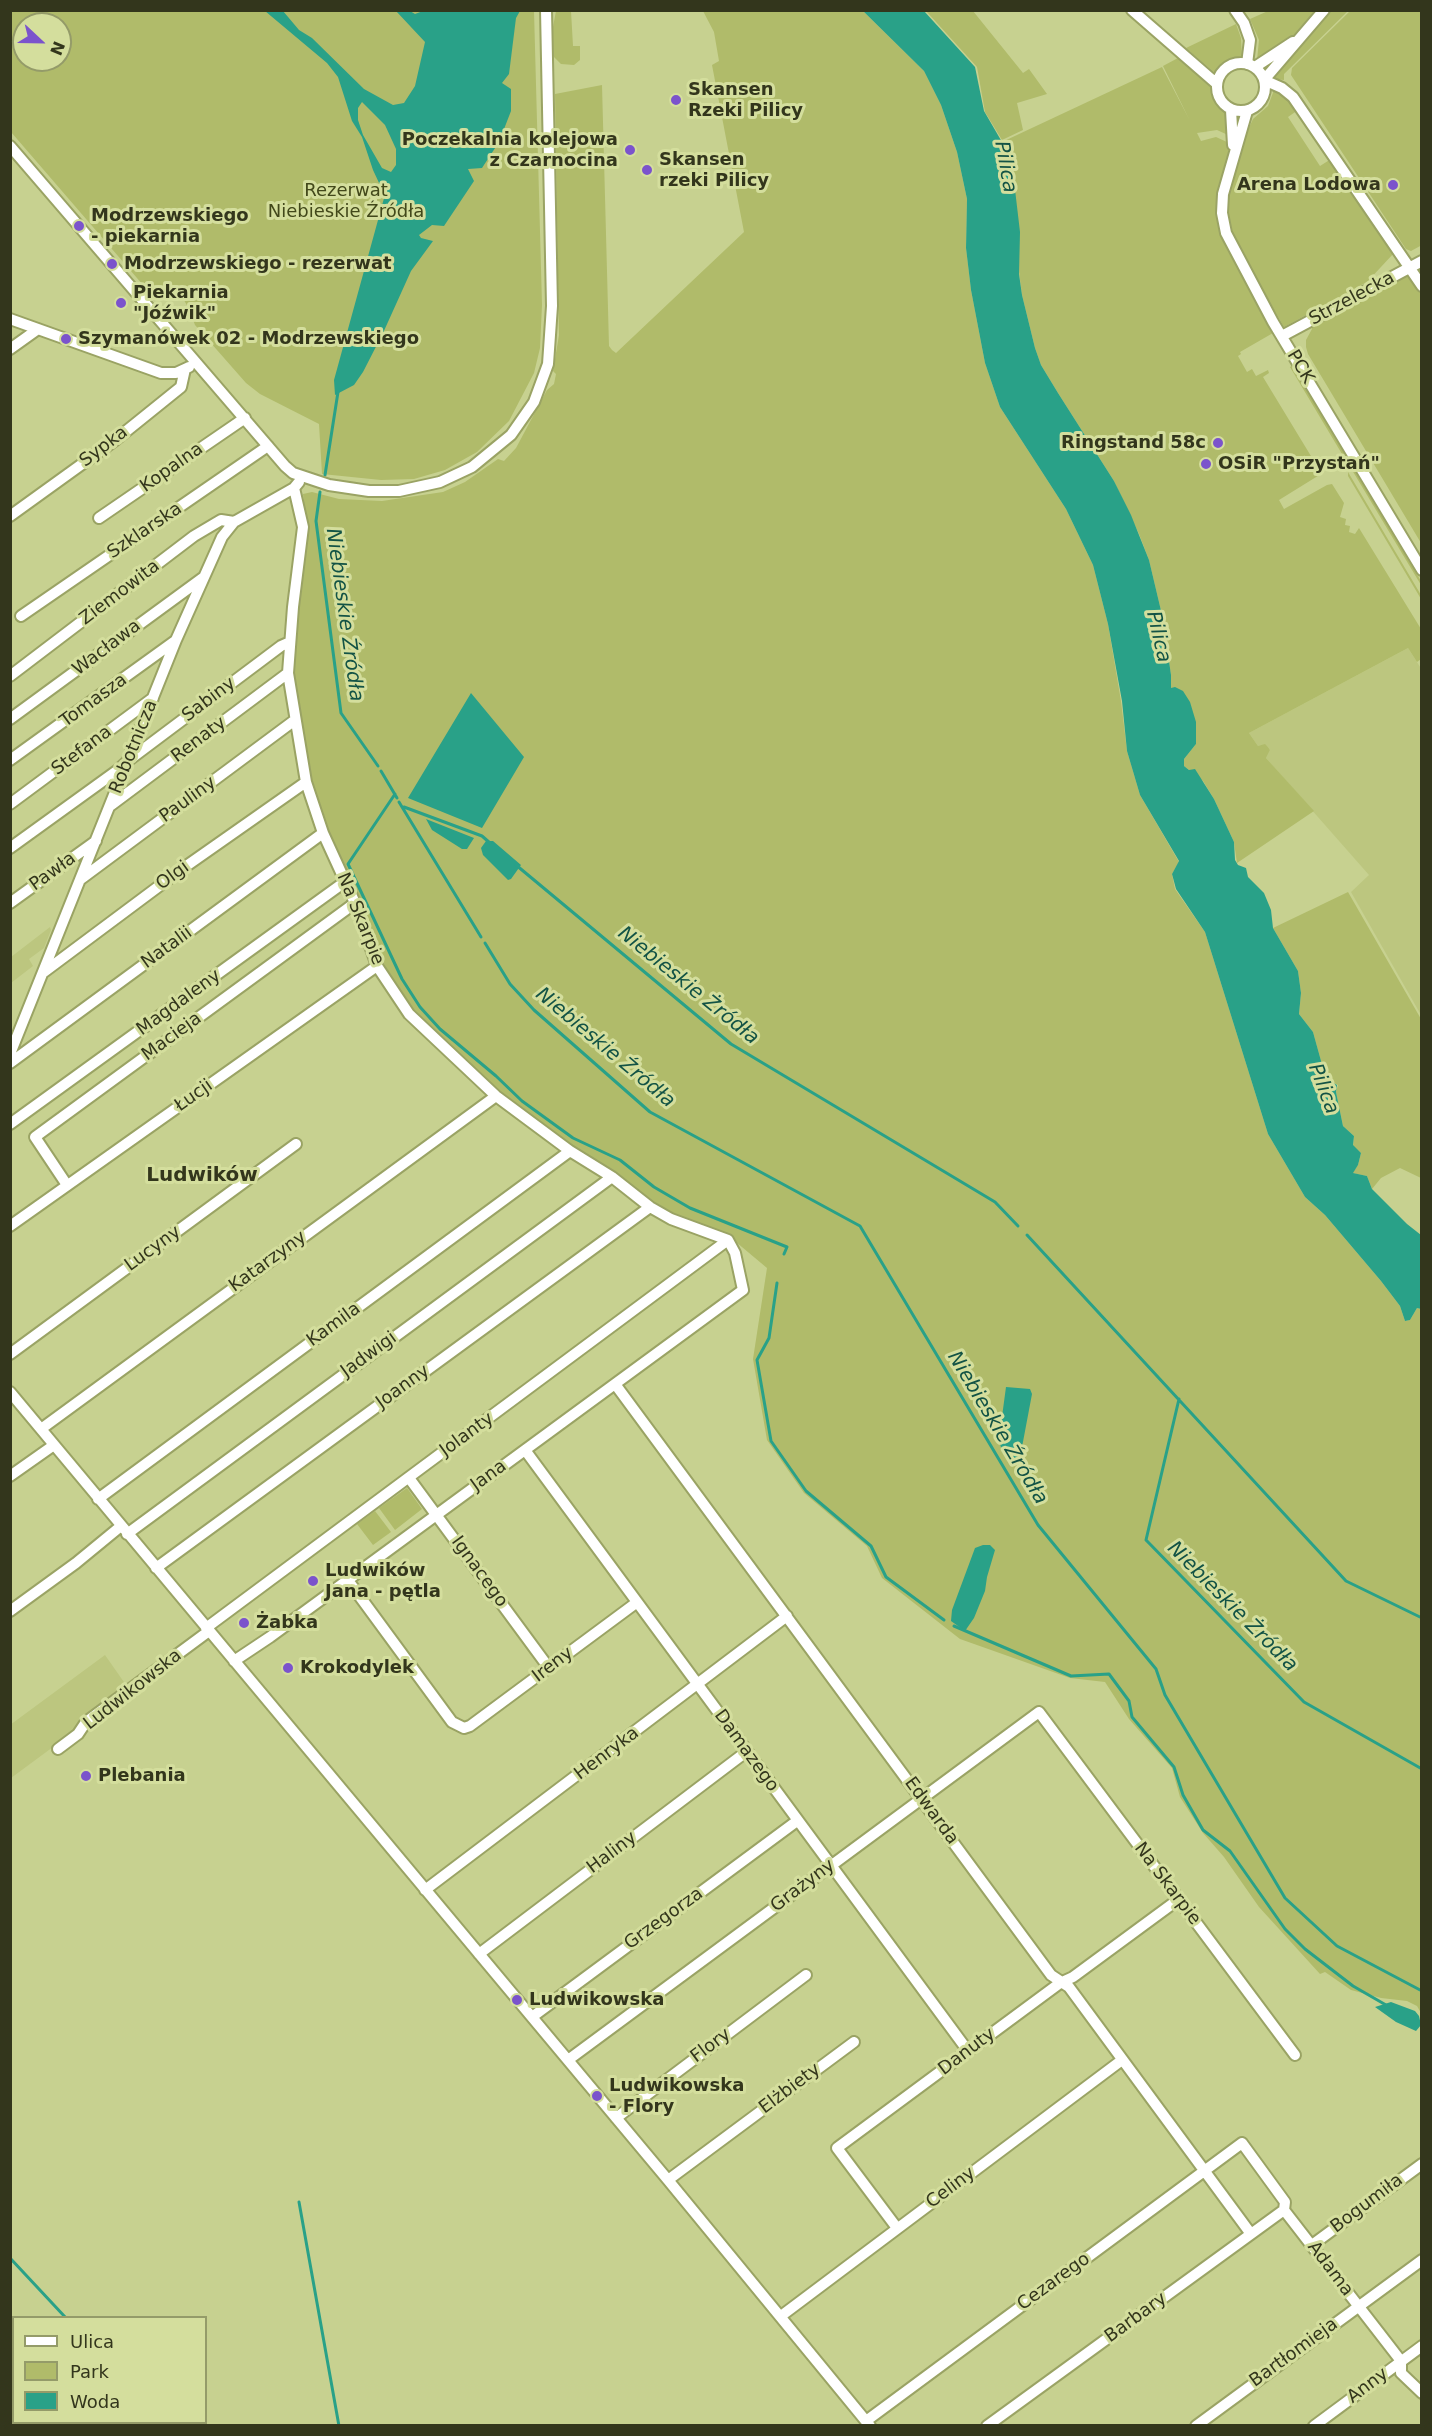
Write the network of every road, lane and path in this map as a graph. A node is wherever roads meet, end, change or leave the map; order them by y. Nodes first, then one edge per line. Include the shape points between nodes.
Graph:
1 (546, 10) edge
2 (1132, 10) edge
3 (1235, 10) edge
4 (1324, 10) edge
5 (1306, 34) junction
6 (1251, 65) junction
7 (1264, 80) junction
8 (1217, 84) junction
9 (1231, 110) junction
10 (1247, 111) junction
11 (10, 146) edge
12 (1234, 152) junction
13 (1422, 261) edge
14 (1409, 267) junction
15 (1422, 286) edge
16 (10, 319) edge
17 (38, 329) junction
18 (1282, 336) junction
19 (10, 350) edge
20 (196, 362) junction
21 (185, 369) junction
22 (245, 418) junction
23 (268, 446) junction
24 (304, 478) junction
25 (294, 488) junction
26 (10, 516) edge
27 (99, 518) dead end
28 (234, 522) junction
29 (1422, 570) edge
30 (204, 577) junction
31 (21, 616) dead end
32 (176, 640) junction
33 (290, 642) junction
34 (288, 673) junction
35 (10, 676) edge
36 (153, 698) junction
37 (10, 719) edge
38 (295, 720) junction
39 (129, 759) junction
40 (10, 760) edge
41 (306, 782) junction
42 (10, 804) edge
43 (110, 807) junction
44 (323, 833) junction
45 (96, 841) junction
46 (10, 848) edge
47 (81, 879) junction
48 (346, 881) junction
49 (10, 903) edge
50 (355, 903) junction
51 (377, 966) junction
52 (43, 973) junction
53 (10, 1054) edge
54 (10, 1063) edge
55 (496, 1096) junction
56 (10, 1124) edge
57 (296, 1144) dead end
58 (570, 1151) junction
59 (612, 1177) junction
60 (67, 1185) junction
61 (650, 1207) junction
62 (10, 1226) edge
63 (728, 1240) junction
64 (10, 1354) edge
65 (615, 1384) junction
66 (10, 1392) edge
67 (41, 1430) junction
68 (54, 1445) junction
69 (525, 1450) junction
70 (10, 1476) edge
71 (409, 1478) junction
72 (99, 1499) junction
73 (437, 1514) junction
74 (124, 1530) junction
75 (156, 1568) junction
76 (347, 1579) junction
77 (636, 1603) junction
78 (10, 1611) edge
79 (787, 1617) junction
80 (208, 1630) junction
81 (234, 1661) junction
82 (549, 1668) junction
83 (698, 1686) junction
84 (1039, 1712) joint
85 (58, 1749) dead end
86 (746, 1752) junction
87 (921, 1799) junction
88 (797, 1821) junction
89 (830, 1865) junction
90 (425, 1890) junction
91 (1179, 1899) junction
92 (479, 1954) junction
93 (806, 1975) dead end
94 (1060, 1983) junction
95 (532, 2017) junction
96 (854, 2042) dead end
97 (968, 2051) junction
98 (1295, 2055) dead end
99 (568, 2060) junction
100 (1122, 2060) junction
101 (616, 2118) junction
102 (1242, 2143) joint
103 (1422, 2164) edge
104 (1204, 2170) junction
105 (668, 2180) junction
106 (1284, 2210) junction
107 (897, 2228) junction
108 (1251, 2234) junction
109 (1312, 2245) junction
110 (1422, 2260) edge
111 (1358, 2307) junction
112 (781, 2316) junction
113 (1422, 2346) edge
114 (1401, 2361) junction
115 (1422, 2393) edge
116 (868, 2423) edge
117 (987, 2426) edge
118 (1196, 2426) edge
119 (1314, 2426) edge

1 - 24 street via 552,328 548,364 534,402 511,435 492,453 440,483 381,492
2 - 8 street
3 - 6 street via 1250,40
4 - 5 street
5 - 6 street
5 - 7 street
6 - 7 street
6 - 8 street via 1231,65 1219,76
7 - 10 street via 1264,96
7 - 14 street via 1293,97
8 - 9 street via 1220,99
9 - 10 street
9 - 12 street, PCK
10 - 12 street, PCK
11 - 20 street
12 - 18 street, PCK via 1223,194 1226,233
13 - 14 street, Strzelecka
14 - 15 street
14 - 18 street, Strzelecka
16 - 17 street
17 - 19 street
17 - 21 street via 161,373
18 - 29 street, PCK
20 - 21 street
20 - 22 street
21 - 26 street, Sypka via 181,387
22 - 23 street
22 - 27 street, Kopalna
23 - 24 street via 285,466
23 - 31 street, Szklarska
24 - 25 street, Robotnicza
25 - 28 street, Robotnicza
25 - 33 street, Na Skarpie via 303,527
28 - 30 street, Robotnicza via 222,537
28 - 35 street, Ziemowita via 221,520 194,536
30 - 32 street, Robotnicza
30 - 37 street, Wacława
32 - 36 street, Robotnicza
32 - 40 street, Tomasza
33 - 34 street, Na Skarpie
33 - 39 street, Sabiny
34 - 38 street, Na Skarpie
34 - 43 street, Renaty
36 - 39 street, Robotnicza
36 - 42 street, Stefana
38 - 41 street, Na Skarpie
38 - 47 street, Pauliny
39 - 43 street, Robotnicza
39 - 46 street, Sabiny
41 - 44 street, Na Skarpie
41 - 52 street, Olgi
43 - 45 street, Robotnicza
44 - 48 street, Na Skarpie
44 - 54 street, Natalii
45 - 47 street, Robotnicza
45 - 49 street, Pawła
47 - 52 street, Robotnicza
48 - 50 street, Na Skarpie
48 - 56 street, Magdaleny
50 - 51 street, Na Skarpie
50 - 60 street, Macieja via 35,1137
51 - 55 street, Na Skarpie via 410,1014
51 - 60 street, Łucji
52 - 53 street, Robotnicza
55 - 58 street, Na Skarpie
55 - 67 street, Katarzyny
57 - 64 street, Lucyny
58 - 59 street, Na Skarpie
58 - 72 street, Kamila
59 - 61 street, Na Skarpie
59 - 74 street, Jadwigi
60 - 62 street, Łucji
61 - 63 street, Na Skarpie
61 - 75 street, Joanny
63 - 65 street, Jana via 744,1290
63 - 71 street, Jolanty
65 - 69 street, Jana
65 - 79 street, Edwarda
66 - 67 street
67 - 68 street
68 - 70 street
68 - 72 street
69 - 73 street, Jana
69 - 77 street, Damazego
71 - 73 street, Ignacego
71 - 80 street, Jolanty
72 - 74 street
73 - 76 street, Jana
73 - 82 street, Ignacego
74 - 75 street
74 - 78 street
75 - 80 street
76 - 81 street, Jana
76 - 82 street, Ireny via 452,1722 464,1728
77 - 82 street, Ireny
77 - 83 street, Damazego
79 - 83 street, Henryka
79 - 87 street, Edwarda
80 - 81 street
80 - 85 street, Ludwikowska via 86,1722 78,1734
81 - 90 street
83 - 86 street, Damazego
83 - 90 street, Henryka
84 - 87 street, Grażyny
84 - 91 street, Na Skarpie
86 - 88 street, Damazego
86 - 92 street, Haliny
87 - 89 street, Grażyny
87 - 94 street, Edwarda
88 - 89 street, Damazego
88 - 95 street, Grzegorza
89 - 97 street, Damazego
89 - 99 street, Grażyny
90 - 92 street
91 - 94 street, Danuty
91 - 98 street, Na Skarpie
92 - 95 street
93 - 101 street, Flory
94 - 97 street, Danuty
94 - 100 street, Edwarda via 1069,1987
95 - 99 street
96 - 105 street, Elżbiety
97 - 107 street, Danuty via 837,2148
99 - 101 street
100 - 104 street, Edwarda
100 - 107 street, Celiny
101 - 105 street
102 - 104 street, Cezarego
102 - 106 street, Adama via 1285,2202
103 - 109 street, Bogumiła
104 - 108 street, Edwarda
104 - 116 street, Cezarego
105 - 112 street
106 - 108 street, Barbary
106 - 109 street, Adama
107 - 112 street, Celiny
108 - 117 street, Barbary
109 - 111 street, Adama
110 - 111 street, Bartłomieja
111 - 114 street, Adama
111 - 118 street, Bartłomieja
112 - 116 street
113 - 114 street, Anny
114 - 115 street, Adama via 1401,2373
114 - 119 street, Anny

